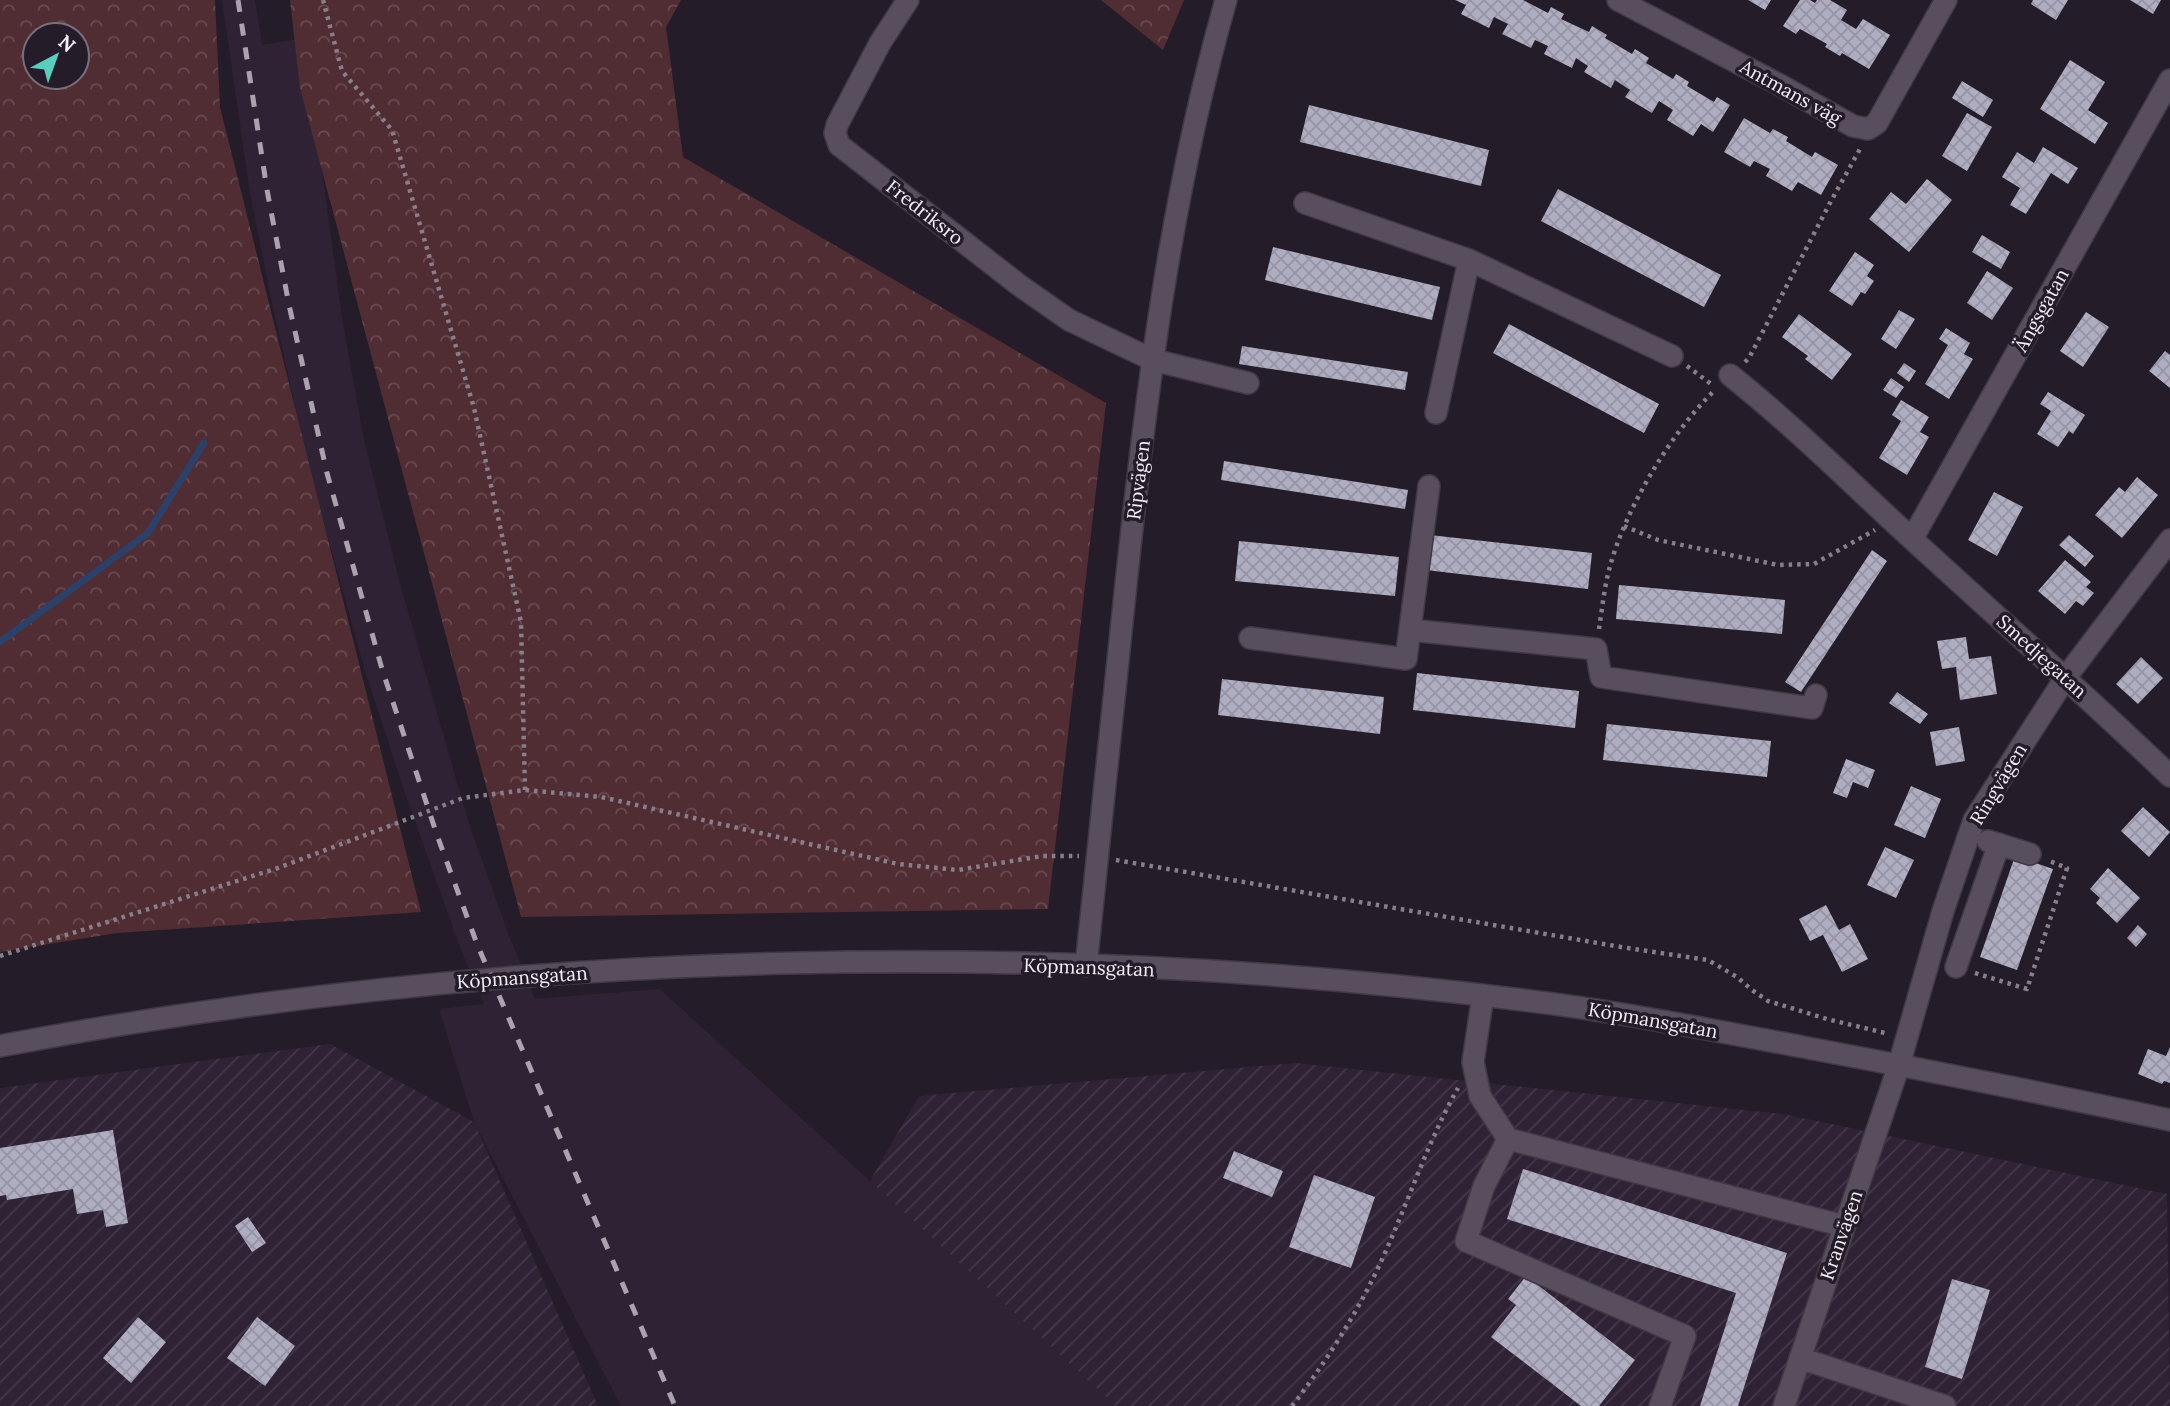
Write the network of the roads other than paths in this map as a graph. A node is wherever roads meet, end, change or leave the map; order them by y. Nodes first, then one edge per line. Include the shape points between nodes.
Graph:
1 (908, 0) edge
2 (1226, 0) edge
3 (1618, 0) edge
4 (1946, 0) edge
5 (2170, 80) edge
6 (1305, 203) dead end
7 (1469, 260) junction
8 (1672, 356) road end
9 (1153, 360) junction
10 (1724, 382) road end
11 (1248, 383) dead end
12 (1436, 413) dead end
13 (1429, 485) dead end
14 (1912, 539) junction
15 (2170, 540) edge
16 (1409, 630) junction
17 (1250, 638) dead end
18 (2066, 677) junction
19 (1816, 695) dead end
20 (2170, 776) edge
21 (1969, 834) junction
22 (1999, 844) junction
23 (2030, 853) road end
24 (1086, 966) junction
25 (1956, 967) road end
26 (1483, 995) junction
27 (0, 1046) edge
28 (1899, 1065) junction
29 (2170, 1120) edge
30 (1508, 1139) junction
31 (1844, 1226) junction
32 (1800, 1358) junction
33 (1660, 1406) edge
34 (1784, 1406) edge
35 (1945, 1406) edge

1 - 9 street, Fredriksro via 837,125 839,145 1069,320
2 - 9 street, Ripvägen via 1184,171
3 - 4 street, Antmans väg via 1853,126 1868,129 1877,123
5 - 14 street, Ängsgatan
6 - 7 street
7 - 8 street
7 - 12 street
9 - 11 street, Fredriksro
9 - 24 street, Ripvägen
10 - 14 street, Smedjegatan via 1774,411
13 - 16 street
14 - 18 street, Smedjegatan
15 - 18 street, Ringvägen
16 - 17 street via 1406,659
16 - 19 street via 1596,649 1601,677 1812,708
18 - 20 street, Smedjegatan
18 - 21 street, Ringvägen via 2003,772
21 - 22 street
21 - 28 street, Ringvägen
22 - 23 street
22 - 25 street
24 - 26 street, Köpmansgatan via 1278,976
24 - 27 street, Köpmansgatan via 808,963 514,977 206,1011
26 - 28 street, Köpmansgatan via 1668,1022
26 - 30 street via 1473,1062 1480,1096
28 - 29 street, Köpmansgatan
28 - 31 street, Kranvägen
30 - 31 street
30 - 33 street via 1484,1186 1466,1241 1685,1336
31 - 32 street, Kranvägen
32 - 34 street, Kranvägen
32 - 35 street

